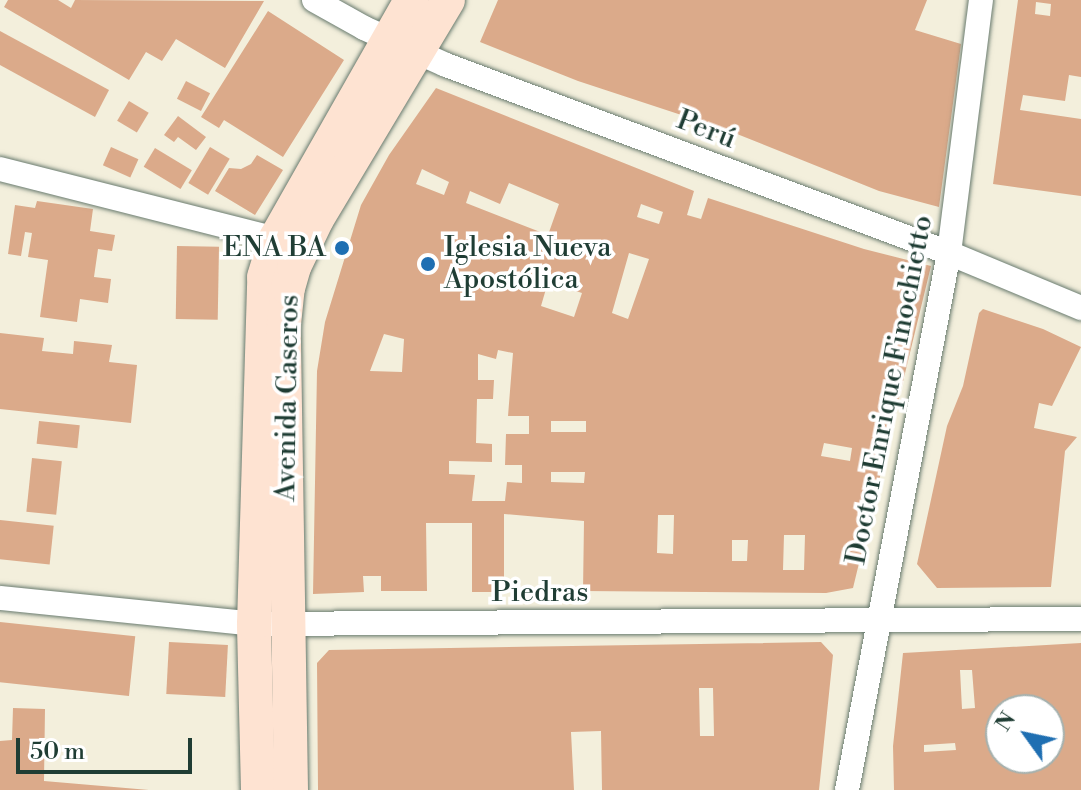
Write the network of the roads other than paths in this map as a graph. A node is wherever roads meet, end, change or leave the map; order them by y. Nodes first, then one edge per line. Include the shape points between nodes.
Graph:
1 (314, 0) edge
2 (411, 0) edge
3 (448, 0) edge
4 (981, 0) edge
5 (402, 46) junction
6 (0, 169) edge
7 (290, 242) junction
8 (949, 253) junction
9 (1081, 308) edge
10 (0, 598) edge
11 (1081, 619) edge
12 (271, 623) junction
13 (876, 623) junction
14 (258, 790) edge
15 (291, 790) edge
16 (847, 790) edge

1 - 5 street, Perú
2 - 5 main road, Avenida Caseros
3 - 5 main road, Avenida Caseros
4 - 8 street, Doctor Enrique Finochietto
5 - 7 main road, Avenida Caseros
5 - 8 street, Perú
6 - 7 street
7 - 12 main road, Avenida Caseros via 264,277
8 - 9 street, Perú
8 - 13 street, Doctor Enrique Finochietto
10 - 12 street, Piedras
11 - 13 street, Piedras
12 - 13 street, Piedras
12 - 14 main road, Avenida Caseros
12 - 15 main road, Avenida Caseros
13 - 16 street, Doctor Enrique Finochietto

